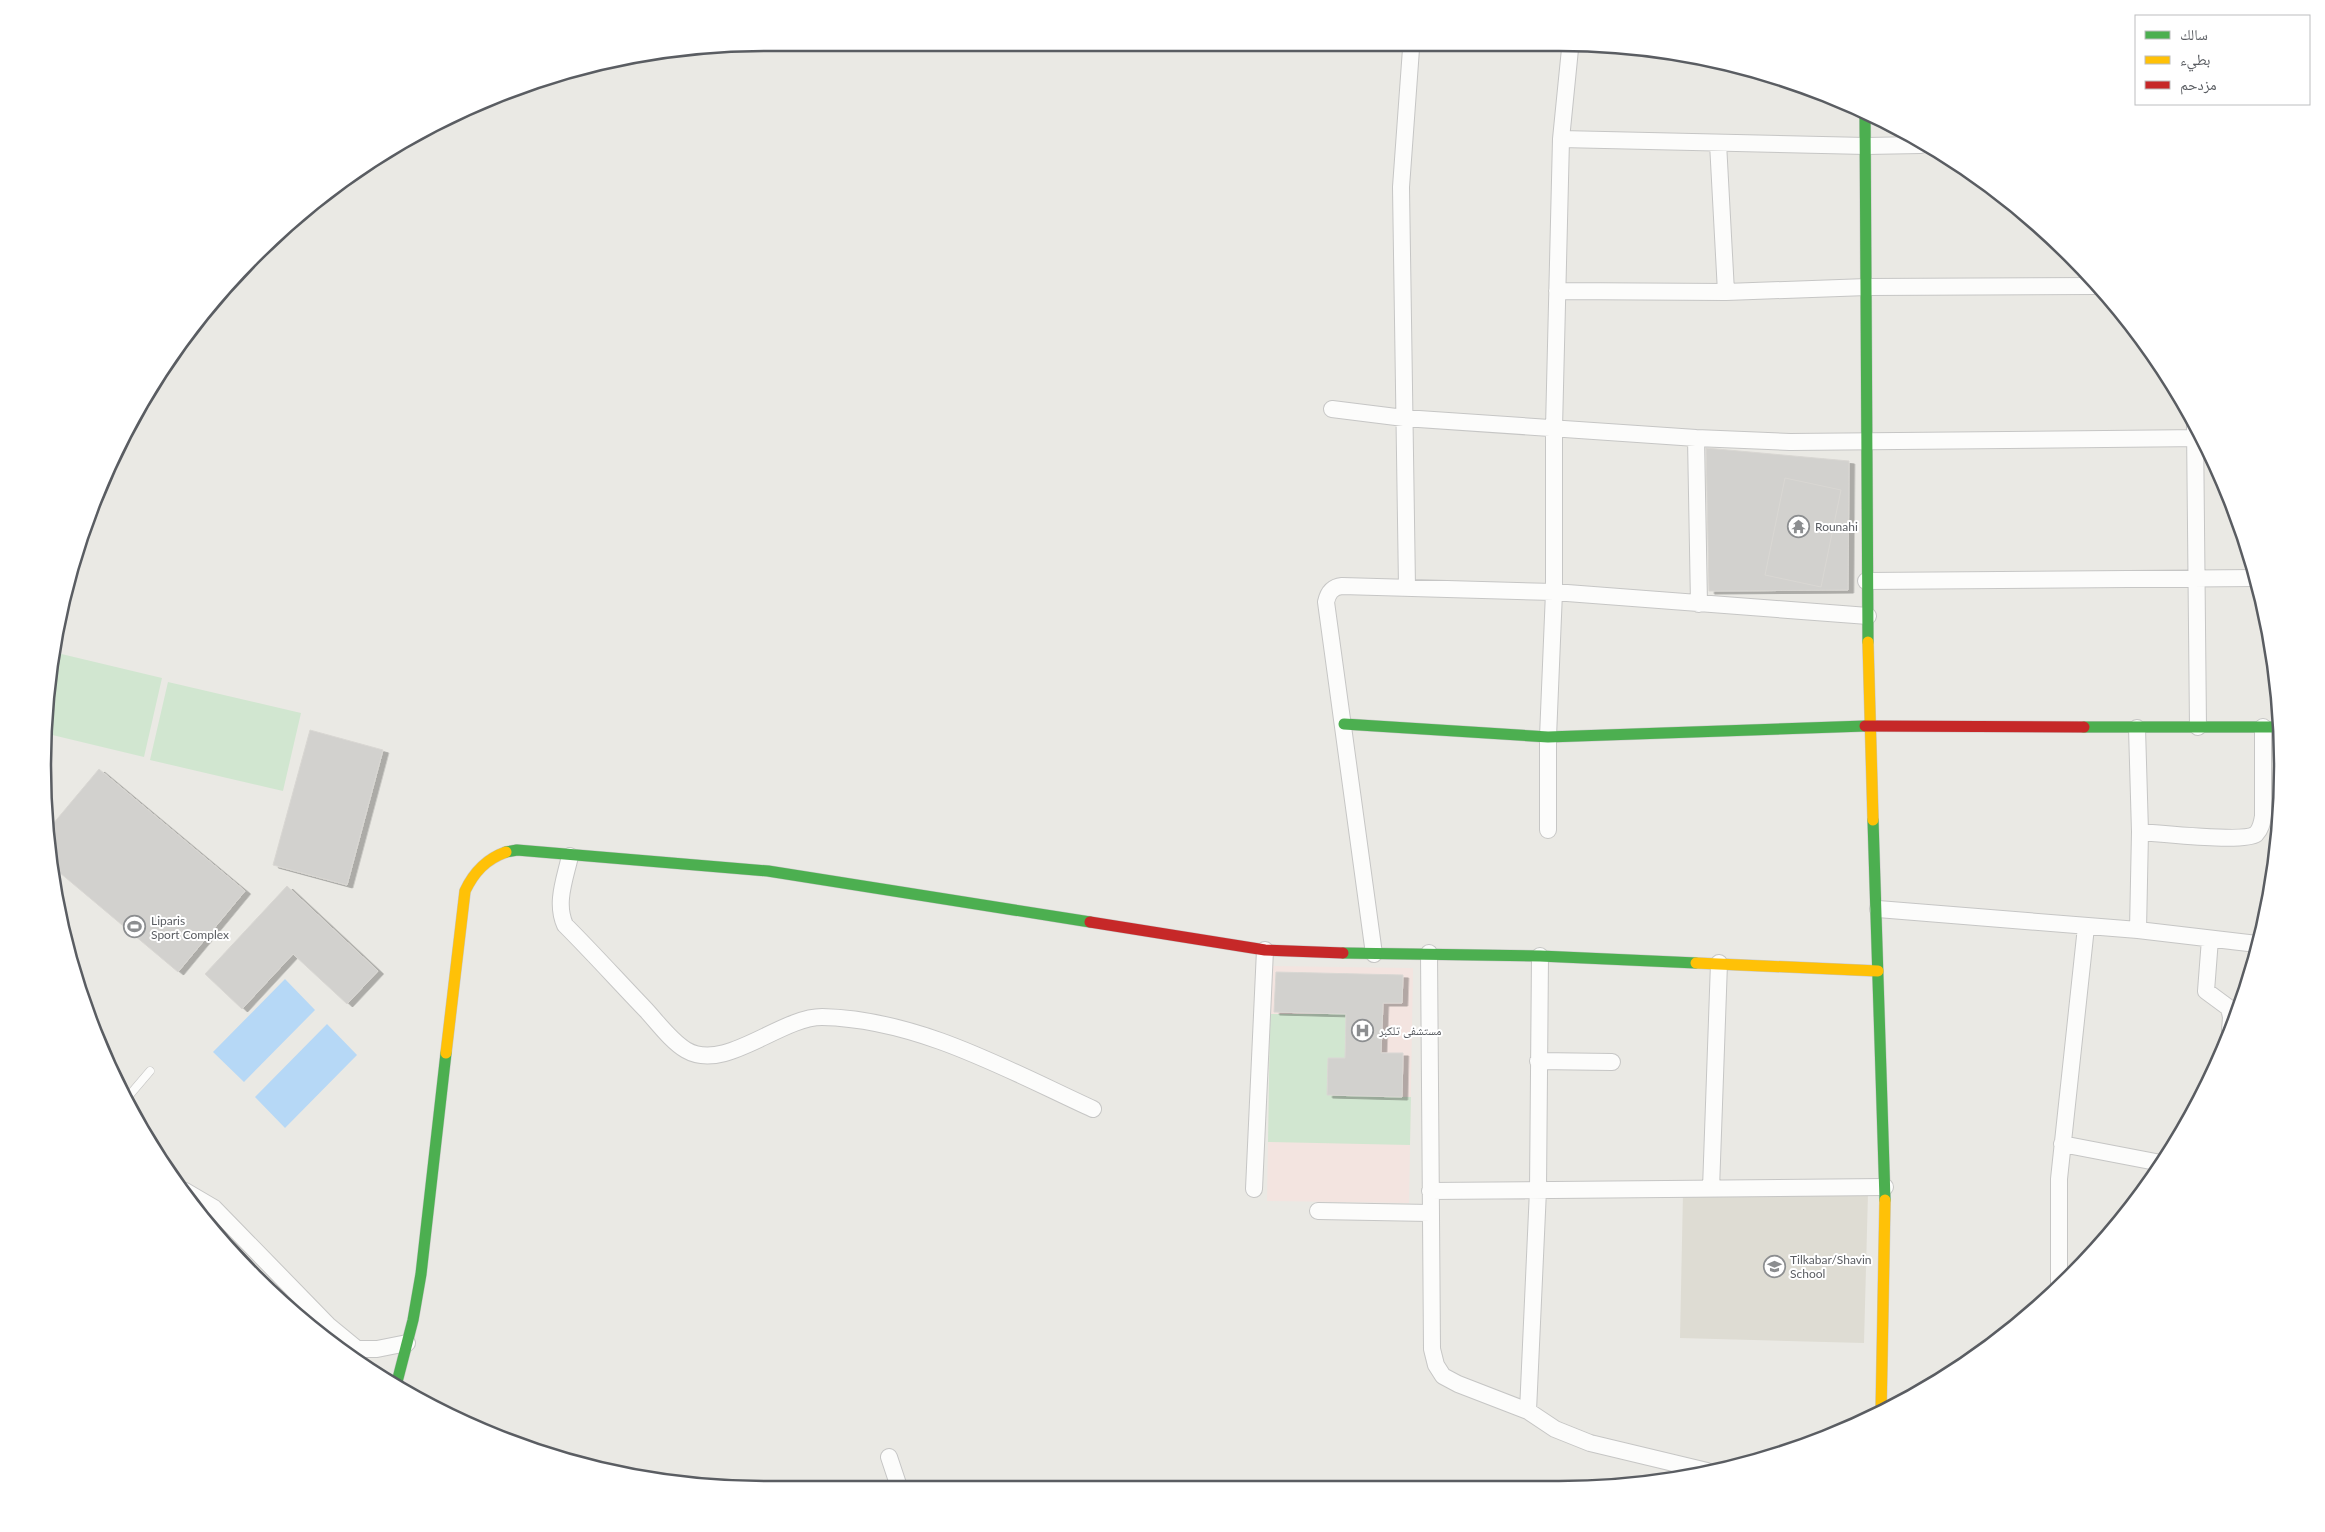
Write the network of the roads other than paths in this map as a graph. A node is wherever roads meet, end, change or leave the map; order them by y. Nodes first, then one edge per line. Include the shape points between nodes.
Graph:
1 (1411, 51) edge
2 (1570, 51) edge
3 (1865, 121) edge
4 (1561, 139) junction
5 (1718, 143) junction
6 (1913, 145) edge
7 (1866, 146) junction
8 (2088, 286) edge
9 (1867, 287) junction
10 (1557, 291) junction
11 (1726, 292) junction
12 (1332, 409) dead end
13 (1404, 418) junction
14 (1554, 428) junction
15 (2191, 434) edge
16 (1696, 438) junction
17 (1867, 442) junction
18 (2198, 446) edge
19 (2196, 577) junction
20 (2248, 578) edge
21 (1866, 581) junction
22 (1407, 587) junction
23 (1554, 592) junction
24 (1699, 604) junction
25 (1868, 616) junction
26 (1344, 724) junction
27 (1871, 726) junction
28 (2198, 727) junction
29 (2272, 727) edge
30 (2138, 728) junction
31 (2262, 728) junction
32 (1548, 737) junction
33 (1548, 830) dead end
34 (2140, 832) junction
35 (570, 856) junction
36 (1878, 908) junction
37 (2086, 927) junction
38 (2138, 930) junction
39 (2210, 939) junction
40 (2251, 943) edge
41 (1264, 950) junction
42 (1429, 953) junction
43 (1374, 954) junction
44 (1540, 956) junction
45 (1719, 963) junction
46 (1878, 971) junction
47 (2230, 1012) edge
48 (1538, 1061) junction
49 (1612, 1062) dead end
50 (150, 1071) dead end
51 (131, 1093) edge
52 (1093, 1109) dead end
53 (2062, 1144) junction
54 (2154, 1161) edge
55 (1885, 1187) junction
56 (1711, 1189) junction
57 (1254, 1190) dead end
58 (1538, 1190) junction
59 (1430, 1191) junction
60 (197, 1198) edge
61 (1318, 1211) dead end
62 (1430, 1212) junction
63 (2059, 1276) edge
64 (407, 1343) junction
65 (398, 1378) edge
66 (1881, 1404) edge
67 (1528, 1412) junction
68 (889, 1457) dead end
69 (1694, 1468) edge
70 (897, 1481) edge

1 - 13 street via 1401,187
2 - 4 street
3 - 7 street
4 - 5 street
4 - 10 street
5 - 7 street
5 - 11 street
6 - 7 street
7 - 9 street
8 - 9 street
9 - 11 street
9 - 17 street
10 - 11 street
10 - 14 street
12 - 13 street
13 - 14 street
13 - 22 street
14 - 16 street
14 - 23 street
15 - 17 street
16 - 17 street
16 - 24 street
17 - 21 street
18 - 19 street
19 - 20 street
19 - 21 street
19 - 28 street
21 - 25 street
22 - 23 street
22 - 26 street via 1342,586 1334,588 1327,596
23 - 24 street
23 - 32 street
24 - 25 street
25 - 27 street
26 - 32 street
26 - 43 street
27 - 30 street
27 - 32 street
27 - 36 street
28 - 30 street
28 - 31 street
29 - 31 street
30 - 34 street
31 - 34 street via 2262,826 2256,833 2240,838
32 - 33 street
34 - 38 street
35 - 41 street via 702,864 768,872
35 - 52 street via 560,903 565,925 686,1050 697,1054 732,1052 809,1018 867,1023 922,1034
35 - 64 street via 518,850 506,852 476,870 466,891 421,1274
36 - 37 street
36 - 46 street
37 - 38 street
37 - 53 street
38 - 39 street
39 - 40 street
39 - 47 street via 2205,986 2208,994
41 - 43 street
41 - 57 street
42 - 43 street
42 - 44 street
42 - 59 street
44 - 45 street
44 - 48 street
45 - 46 street
45 - 56 street
46 - 55 street
48 - 49 street
48 - 58 street
50 - 51 lane
53 - 54 street
53 - 63 street
55 - 56 street
55 - 66 street
56 - 58 street
58 - 59 street
58 - 67 street
59 - 62 street
60 - 64 street via 214,1208 330,1326 357,1349
61 - 62 street
62 - 67 street via 1432,1349 1436,1366 1443,1376 1458,1384
64 - 65 street
67 - 69 street via 1555,1429 1590,1443
68 - 70 street

